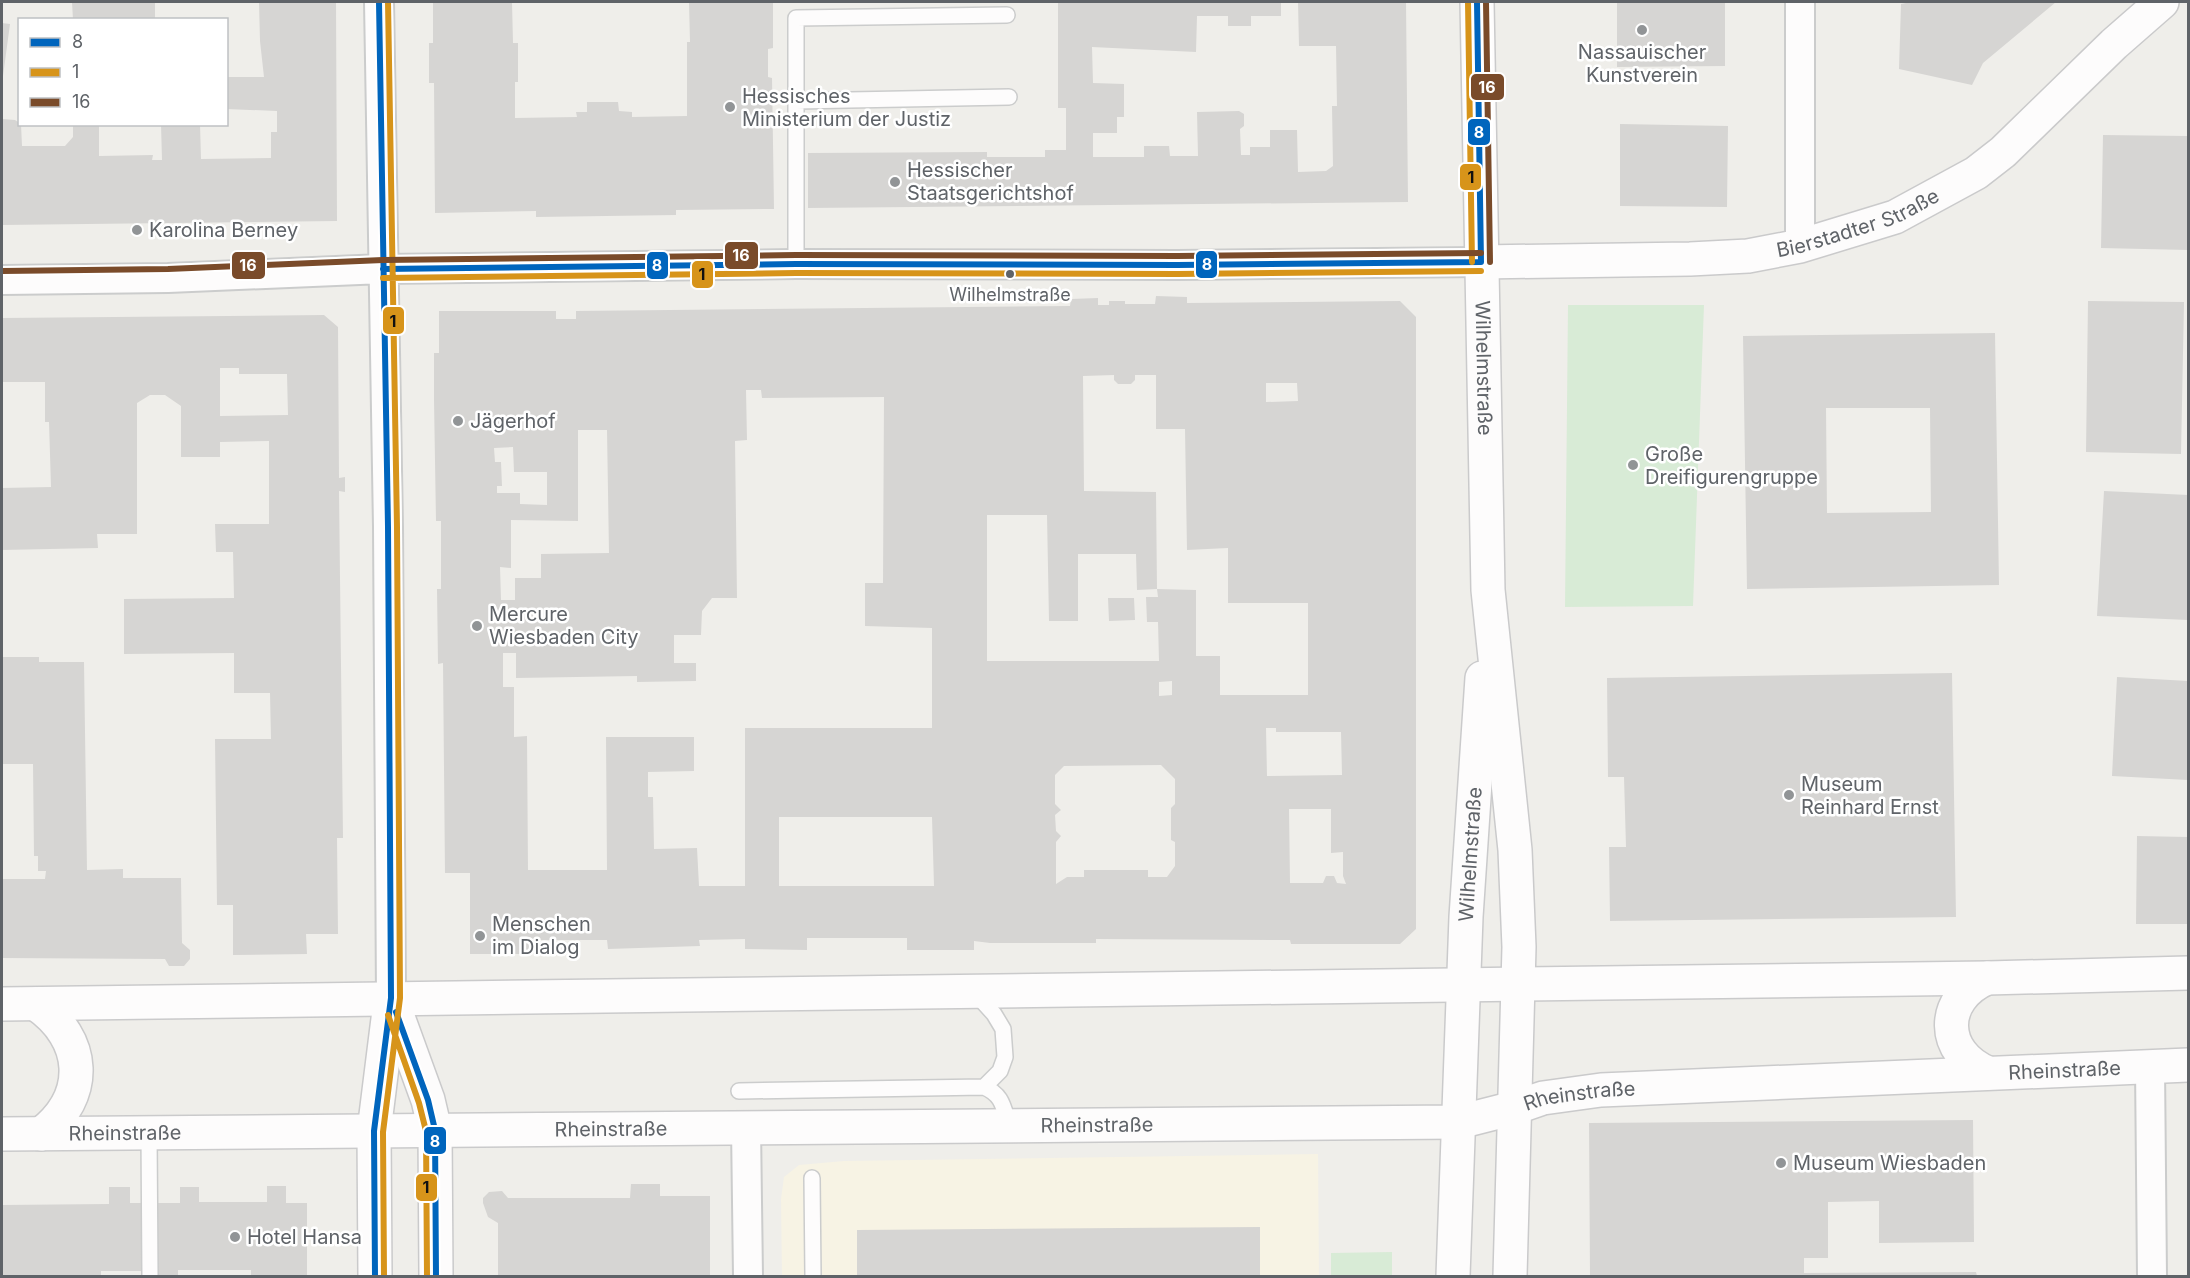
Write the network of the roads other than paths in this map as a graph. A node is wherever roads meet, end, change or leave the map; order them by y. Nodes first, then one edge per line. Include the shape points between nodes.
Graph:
1 (379, 2) edge
2 (1477, 2) edge
3 (1800, 2) edge
4 (2162, 2) edge
5 (1007, 15) dead end
6 (1009, 97) dead end
7 (796, 101) junction
8 (1800, 246) junction
9 (1481, 262) junction
10 (796, 264) junction
11 (383, 269) junction
12 (2, 280) edge
13 (1488, 590) junction
14 (2188, 973) edge
15 (1987, 978) junction
16 (1519, 984) junction
17 (1463, 985) junction
18 (974, 991) junction
19 (391, 998) junction
20 (2, 1004) edge
21 (36, 1004) junction
22 (2188, 1065) edge
23 (2150, 1067) junction
24 (1988, 1073) junction
25 (984, 1087) junction
26 (739, 1091) dead end
27 (1514, 1108) junction
28 (1459, 1122) junction
29 (1009, 1125) junction
30 (746, 1127) junction
31 (435, 1130) junction
32 (374, 1131) junction
33 (149, 1133) junction
34 (2, 1134) edge
35 (41, 1134) junction
36 (812, 1178) dead end
37 (150, 1276) edge
38 (375, 1276) edge
39 (436, 1276) edge
40 (748, 1276) edge
41 (813, 1276) edge
42 (1453, 1276) edge
43 (1510, 1276) edge
44 (2152, 1276) edge

1 - 11 street
2 - 9 main road, Wilhelmstraße
3 - 8 street
4 - 8 main road, Bierstadter Straße via 1976,173 1895,217
5 - 7 lane via 796,18
6 - 7 lane
7 - 10 lane
8 - 9 main road, Bierstadter Straße via 1720,258
9 - 10 street
9 - 13 main road, Wilhelmstraße
10 - 11 street
11 - 12 street
11 - 19 street
13 - 16 main road, Wilhelmstraße via 1515,850
13 - 17 main road, Wilhelmstraße
14 - 15 main road
15 - 16 main road
15 - 24 main road via 1965,991 1955,1007 1951,1026 1958,1050 1971,1065
16 - 17 main road
16 - 27 main road, Wilhelmstraße
17 - 18 main road
17 - 28 main road, Wilhelmstraße
18 - 19 main road
18 - 25 lane via 1003,1029 1005,1058 1000,1071
19 - 21 main road
19 - 31 main road
19 - 32 main road
20 - 21 main road
21 - 35 main road via 65,1030 77,1067 70,1101 63,1114
22 - 23 main road, Rheinstraße
23 - 24 main road, Rheinstraße
23 - 44 street
24 - 27 main road, Rheinstraße via 1600,1090 1543,1098
25 - 26 lane
25 - 29 lane via 996,1092
27 - 28 main road, Rheinstraße
27 - 43 main road, Wilhelmstraße
28 - 29 main road, Rheinstraße
28 - 42 main road, Wilhelmstraße
29 - 30 main road, Rheinstraße
30 - 31 main road, Rheinstraße
30 - 40 street
31 - 32 main road, Rheinstraße
31 - 39 main road
32 - 33 main road, Rheinstraße
32 - 38 main road
33 - 35 main road, Rheinstraße
33 - 37 lane
34 - 35 main road, Rheinstraße
36 - 41 lane

